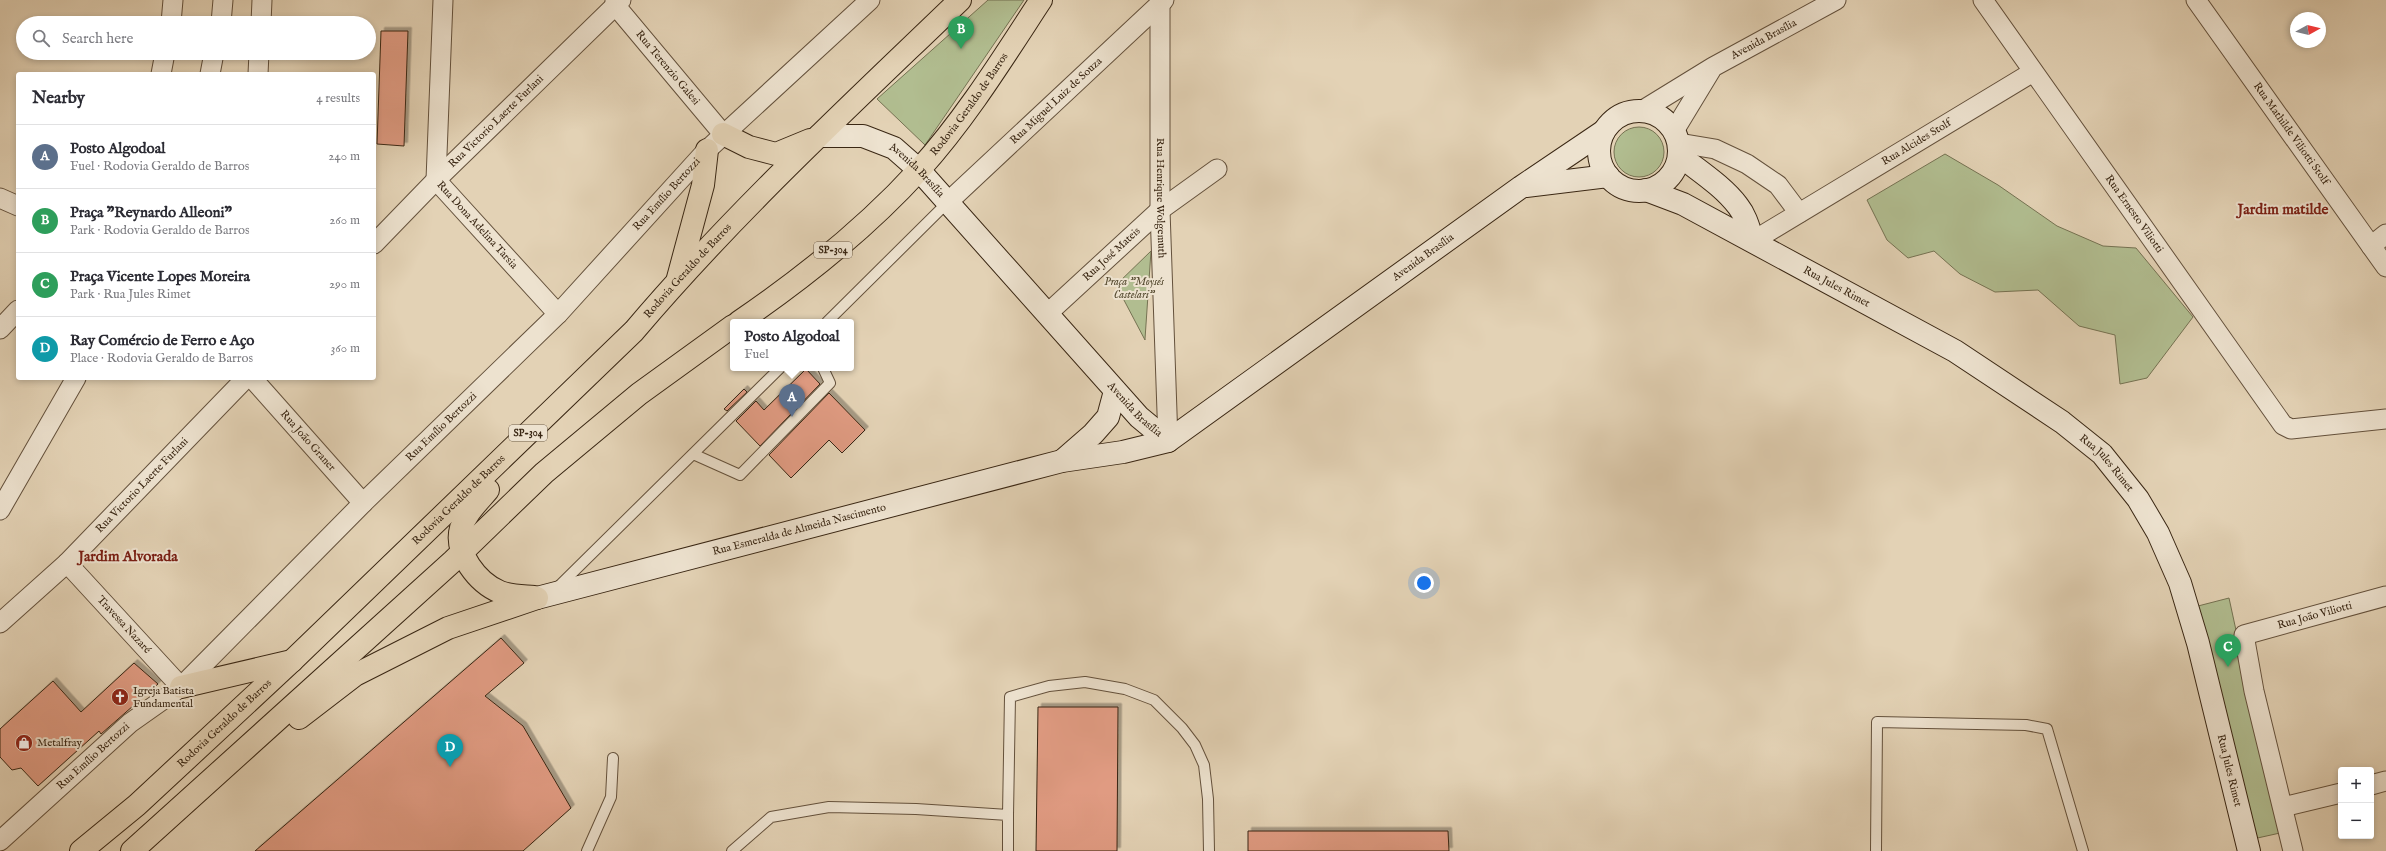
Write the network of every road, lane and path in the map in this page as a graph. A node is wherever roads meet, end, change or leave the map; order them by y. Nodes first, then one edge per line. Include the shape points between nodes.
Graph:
1 (173, 0) edge
2 (223, 0) edge
3 (262, 0) edge
4 (443, 0) edge
5 (870, 0) edge
6 (960, 0) edge
7 (1041, 0) edge
8 (1836, 0) edge
9 (1983, 0) edge
10 (2196, 0) edge
11 (617, 2) edge
12 (1162, 2) edge
13 (172, 16) edge
14 (222, 16) edge
15 (261, 16) edge
16 (164, 60) edge
17 (213, 60) edge
18 (259, 60) edge
19 (1713, 67) junction
20 (161, 72) edge
21 (210, 72) edge
22 (258, 72) edge
23 (2033, 72) junction
24 (1643, 110) junction
25 (1604, 131) junction
26 (723, 134) junction
27 (819, 136) junction
28 (1678, 143) junction
29 (707, 150) junction
30 (1217, 169) dead end
31 (920, 170) junction
32 (1608, 176) junction
33 (436, 180) junction
34 (1521, 187) junction
35 (1646, 190) junction
36 (0, 198) edge
37 (948, 202) junction
38 (16, 205) edge
39 (1160, 210) junction
40 (1799, 213) junction
41 (2386, 234) edge
42 (1752, 241) junction
43 (376, 242) edge
44 (2371, 246) junction
45 (2386, 267) edge
46 (678, 280) junction
47 (16, 312) edge
48 (558, 314) junction
49 (1047, 314) junction
50 (744, 319) edge
51 (830, 319) edge
52 (730, 328) edge
53 (0, 329) edge
54 (634, 331) junction
55 (777, 371) edge
56 (824, 371) edge
57 (75, 380) edge
58 (244, 380) edge
59 (254, 380) edge
60 (1115, 391) junction
61 (2386, 419) edge
62 (1168, 441) junction
63 (693, 454) junction
64 (1062, 461) junction
65 (363, 503) junction
66 (0, 510) edge
67 (463, 551) junction
68 (67, 563) junction
69 (544, 596) junction
70 (2386, 596) edge
71 (0, 623) edge
72 (293, 660) junction
73 (180, 687) junction
74 (613, 758) dead end
75 (2386, 781) edge
76 (2374, 784) edge
77 (2338, 794) edge
78 (2284, 807) junction
79 (1008, 815) junction
80 (156, 831) junction
81 (0, 841) edge
82 (81, 851) edge
83 (132, 851) edge
84 (587, 851) edge
85 (732, 851) edge
86 (1008, 851) edge
87 (1209, 851) edge
88 (1876, 851) edge
89 (2083, 851) edge
90 (2249, 851) edge
91 (2293, 851) edge

1 - 13 street
2 - 14 street
3 - 15 street
4 - 33 street, Rua Dona Adelina Tarsia
5 - 26 street, Rua Emílio Bertozzi
6 - 27 highway, Rodovia Geraldo de Barros / SP-304
7 - 31 highway, Rodovia Geraldo de Barros / SP-304 via 980,93
8 - 19 street, Avenida Brasília
9 - 23 street, Rua Ernesto Viliotti
10 - 44 street, Rua Mathilde Viliotti Stolf
11 - 26 street, Rua Terenzio Galesi
11 - 33 street, Rua Victorio Laerte Furlani
12 - 37 street, Rua Miguel Luiz de Souza
12 - 39 street, Rua Henrique Wolgemuth
16 - 20 street
17 - 21 street
18 - 22 street
19 - 24 street, Avenida Brasília
19 - 28 street
23 - 40 street, Rua Alcides Stolf
23 - 61 street, Rua Ernesto Viliotti via 2286,428
24 - 25 main road via 1621,115
24 - 28 main road via 1661,117
25 - 32 main road via 1599,149 1600,159
25 - 34 main road, Avenida Brasília
26 - 27 highway via 749,147 776,154
26 - 29 street, Rua Emílio Bertozzi
27 - 31 main road, Avenida Brasília via 863,136 894,148
27 - 46 highway, Rodovia Geraldo de Barros / SP-304
28 - 35 main road via 1676,166 1670,176 1662,184
28 - 40 street via 1715,149 1747,164 1778,185
28 - 42 main road via 1738,206 1745,218
29 - 46 highway via 703,185
29 - 48 street, Rua Emílio Bertozzi
30 - 39 street, Rua José Mateis
31 - 37 main road, Avenida Brasília
31 - 50 highway, Rodovia Geraldo de Barros / SP-304 via 870,219 778,296
32 - 34 main road, Avenida Brasília
32 - 35 main road via 1629,190
33 - 43 street, Rua Victorio Laerte Furlani
33 - 48 street, Rua Dona Adelina Tarsia
34 - 62 main road, Avenida Brasília
35 - 42 main road, Rua Jules Rimet via 1683,204
36 - 38 street
37 - 49 main road, Avenida Brasília
37 - 51 lane
39 - 49 street, Rua José Mateis
39 - 62 street, Rua Henrique Wolgemuth
40 - 42 street, Rua Alcides Stolf
41 - 44 street
42 - 90 main road, Rua Jules Rimet via 1955,351 2062,422 2106,460 2138,499 2158,533 2180,583 2198,643
44 - 45 street, Rua Mathilde Viliotti Stolf
46 - 54 highway, Rodovia Geraldo de Barros / SP-304
47 - 53 street
48 - 65 street, Rua Emílio Bertozzi
49 - 60 main road, Avenida Brasília
52 - 67 highway via 639,394 544,473
54 - 67 highway via 470,510 461,529
54 - 72 highway, Rodovia Geraldo de Barros / SP-304
55 - 63 lane
56 - 63 lane via 830,383 740,475
57 - 66 street
58 - 68 street, Rua Victorio Laerte Furlani
59 - 65 street, Rua João Graner
60 - 62 main road, Avenida Brasília via 1139,417
60 - 64 main road, Rua Esmeralda de Almeida Nascimento via 1108,417
62 - 64 main road, Rua Esmeralda de Almeida Nascimento via 1123,452
63 - 69 lane
64 - 69 main road, Rua Esmeralda de Almeida Nascimento
65 - 73 street, Rua Emílio Bertozzi
67 - 69 highway via 469,566 482,581 500,592
67 - 80 highway
68 - 71 street, Rua Victorio Laerte Furlani
68 - 73 street, Travessa Nazaré
69 - 80 highway via 448,628 355,675
70 - 78 street, Rua João Viliotti via 2244,635 2254,691
72 - 73 highway
72 - 82 highway, Rodovia Geraldo de Barros / SP-304 via 137,805
73 - 81 street, Rua Emílio Bertozzi via 130,723
74 - 84 lane via 611,797
75 - 76 street
77 - 78 street
78 - 91 street
79 - 85 lane via 830,807 771,817
79 - 86 lane
79 - 87 lane via 1010,697 1049,686 1085,682 1125,689 1154,700 1195,745 1204,765 1208,799
80 - 83 highway
88 - 89 lane via 1877,722 2026,725 2047,729

